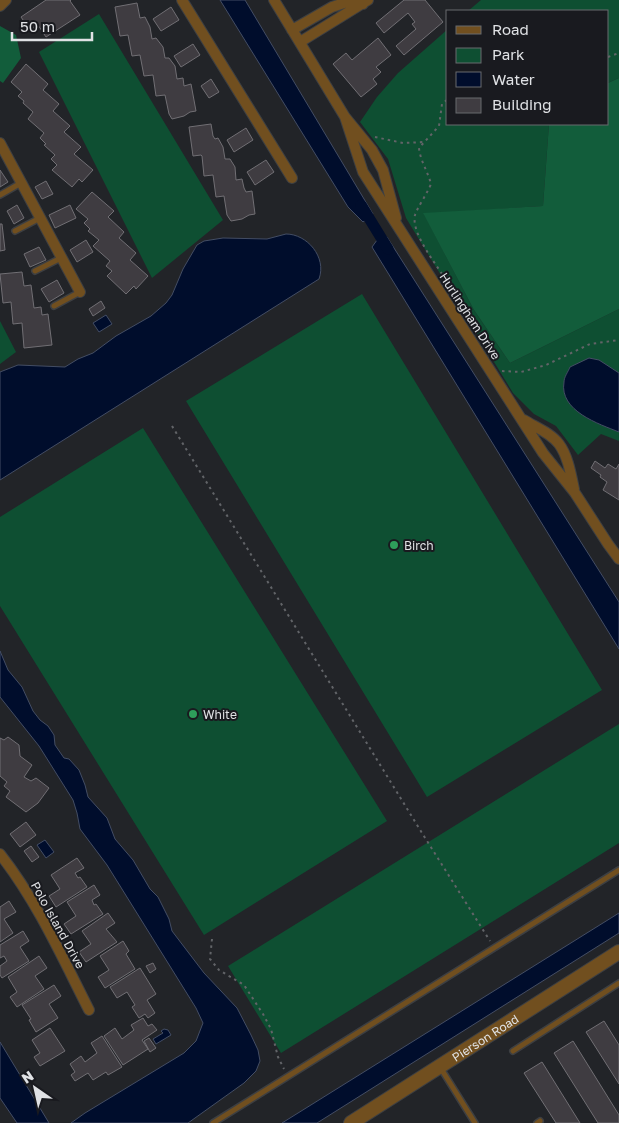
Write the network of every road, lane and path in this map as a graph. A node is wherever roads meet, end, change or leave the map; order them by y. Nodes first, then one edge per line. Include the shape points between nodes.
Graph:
1 (6, 0) edge
2 (182, 0) edge
3 (274, 0) edge
4 (366, 2) edge
5 (0, 6) edge
6 (292, 30) junction
7 (300, 42) junction
8 (446, 101) edge
9 (345, 117) junction
10 (374, 136) dead end
11 (424, 142) junction
12 (1, 147) edge
13 (292, 178) dead end
14 (21, 183) junction
15 (0, 195) edge
16 (40, 218) junction
17 (398, 227) junction
18 (16, 231) dead end
19 (62, 258) junction
20 (36, 271) dead end
21 (444, 278) dead end
22 (80, 292) joint
23 (54, 306) dead end
24 (619, 340) edge
25 (502, 371) dead end
26 (521, 418) junction
27 (172, 426) dead end
28 (576, 493) junction
29 (619, 559) edge
30 (0, 854) edge
31 (619, 870) edge
32 (212, 939) dead end
33 (494, 947) junction
34 (619, 952) edge
35 (619, 983) edge
36 (89, 1010) dead end
37 (513, 1051) dead end
38 (440, 1067) junction
39 (287, 1076) junction
40 (213, 1123) edge
41 (351, 1123) edge
42 (475, 1123) edge

1 - 5 street
2 - 13 street
3 - 6 street, Hurlingham Drive
4 - 6 street via 347,2 332,7
4 - 7 street
6 - 7 street, Hurlingham Drive
7 - 9 street, Hurlingham Drive
8 - 11 path via 442,104 438,126
9 - 17 street, Hurlingham Drive via 363,172
9 - 17 street, Hurlingham Drive via 372,150 383,170
10 - 11 path via 403,143
11 - 21 path via 420,157 432,184 415,214 416,230
12 - 14 street
14 - 15 lane
14 - 16 street
16 - 18 lane
16 - 19 street
17 - 26 street, Hurlingham Drive
19 - 20 lane
19 - 22 street
22 - 23 lane
24 - 25 path via 590,344 546,365 521,372
26 - 28 street, Hurlingham Drive via 543,453
26 - 28 street, Hurlingham Drive via 559,444
27 - 33 path
28 - 29 street, Hurlingham Drive
30 - 36 street, Polo Island Drive via 46,925
31 - 33 lane
32 - 39 path via 210,959 218,970 244,985 271,1029
33 - 39 lane
34 - 38 street, Pierson Road
35 - 37 lane
38 - 41 street, Pierson Road
38 - 42 lane
39 - 40 lane

